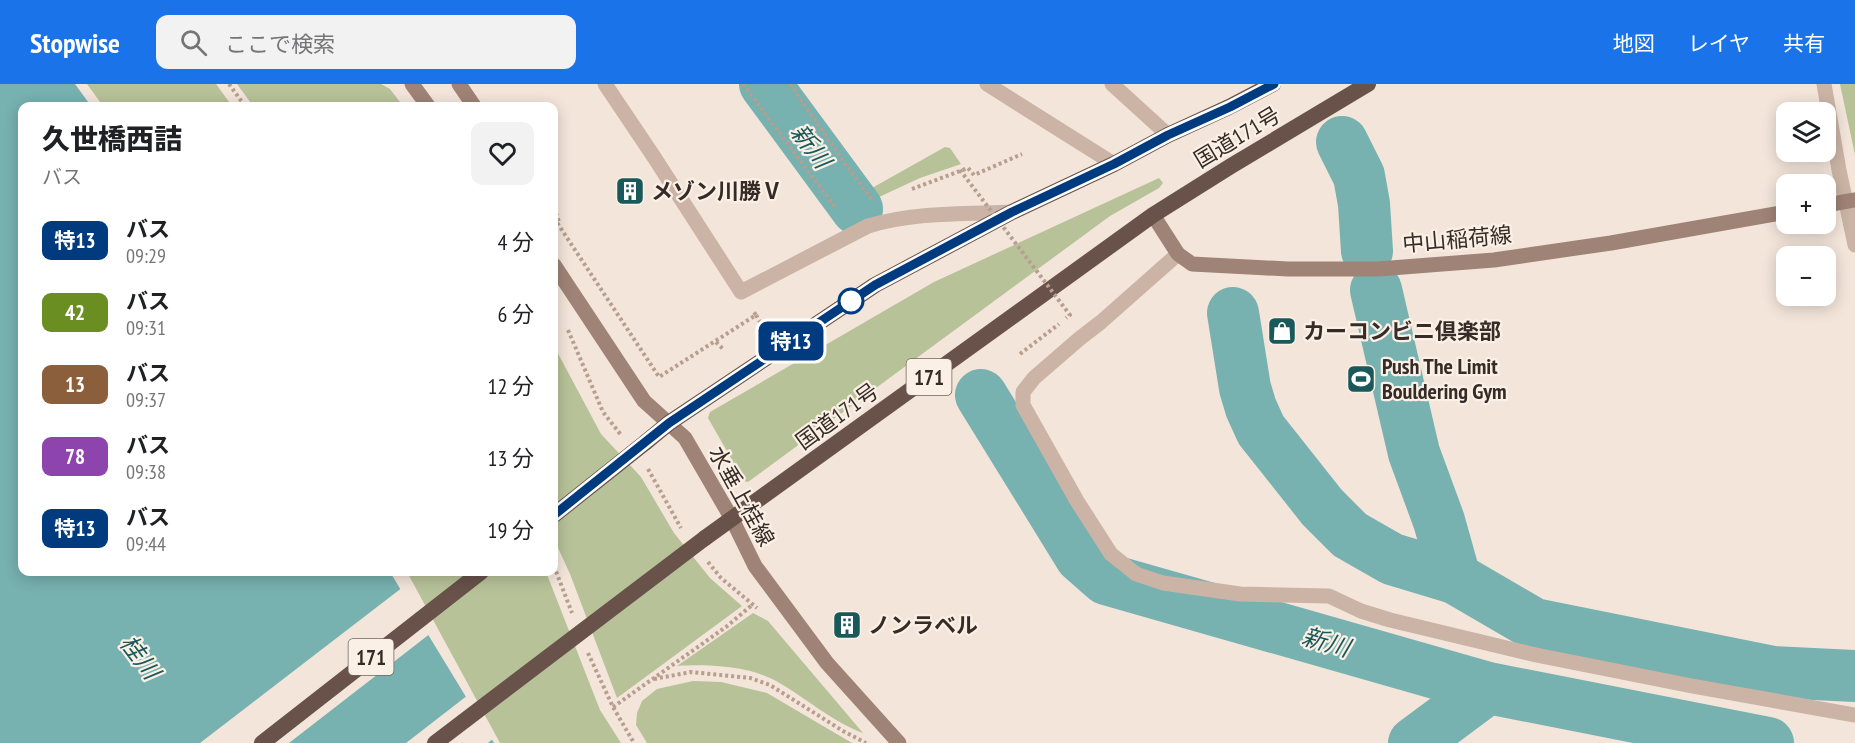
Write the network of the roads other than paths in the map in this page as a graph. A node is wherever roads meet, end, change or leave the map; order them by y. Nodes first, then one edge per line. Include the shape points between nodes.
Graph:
1 (412, 84) edge
2 (459, 84) edge
3 (605, 84) edge
4 (987, 84) edge
5 (1112, 84) edge
6 (1274, 84) edge
7 (1368, 84) edge
8 (1824, 84) edge
9 (425, 102) edge
10 (471, 102) edge
11 (1168, 135) junction
12 (1114, 164) junction
13 (1850, 200) edge
14 (1012, 212) junction
15 (1776, 214) edge
16 (1153, 215) junction
17 (1855, 244) edge
18 (1178, 254) junction
19 (558, 271) edge
20 (669, 423) junction
21 (558, 512) edge
22 (732, 519) junction
23 (476, 576) edge
24 (1855, 715) edge
25 (262, 743) edge
26 (435, 743) edge
27 (899, 743) edge

1 - 9 main road
2 - 10 main road
3 - 14 street via 741,292 868,226 926,215
4 - 12 street
5 - 11 street
6 - 11 highway, 国道171号
7 - 16 highway, 国道171号 / 171
8 - 13 street
11 - 12 highway, 国道171号
12 - 14 highway, 国道171号
13 - 17 street
14 - 20 highway, 国道171号 via 875,285
15 - 18 main road, 中山稲荷線 via 1494,260 1378,269 1192,264
16 - 18 main road
16 - 22 highway, 国道171号 / 171
18 - 24 street via 1034,378 1023,392 1023,405 1077,501 1111,554 1136,574 1163,583 1240,594 1329,596 1390,620 1536,655
19 - 20 main road, 水垂上桂線 via 644,401
20 - 21 highway, 国道171号, bridge
20 - 22 main road, 水垂上桂線 via 685,438
22 - 26 highway, 国道171号 / 171, bridge
22 - 27 main road, 水垂上桂線 via 755,566 827,663
23 - 25 highway, 171

